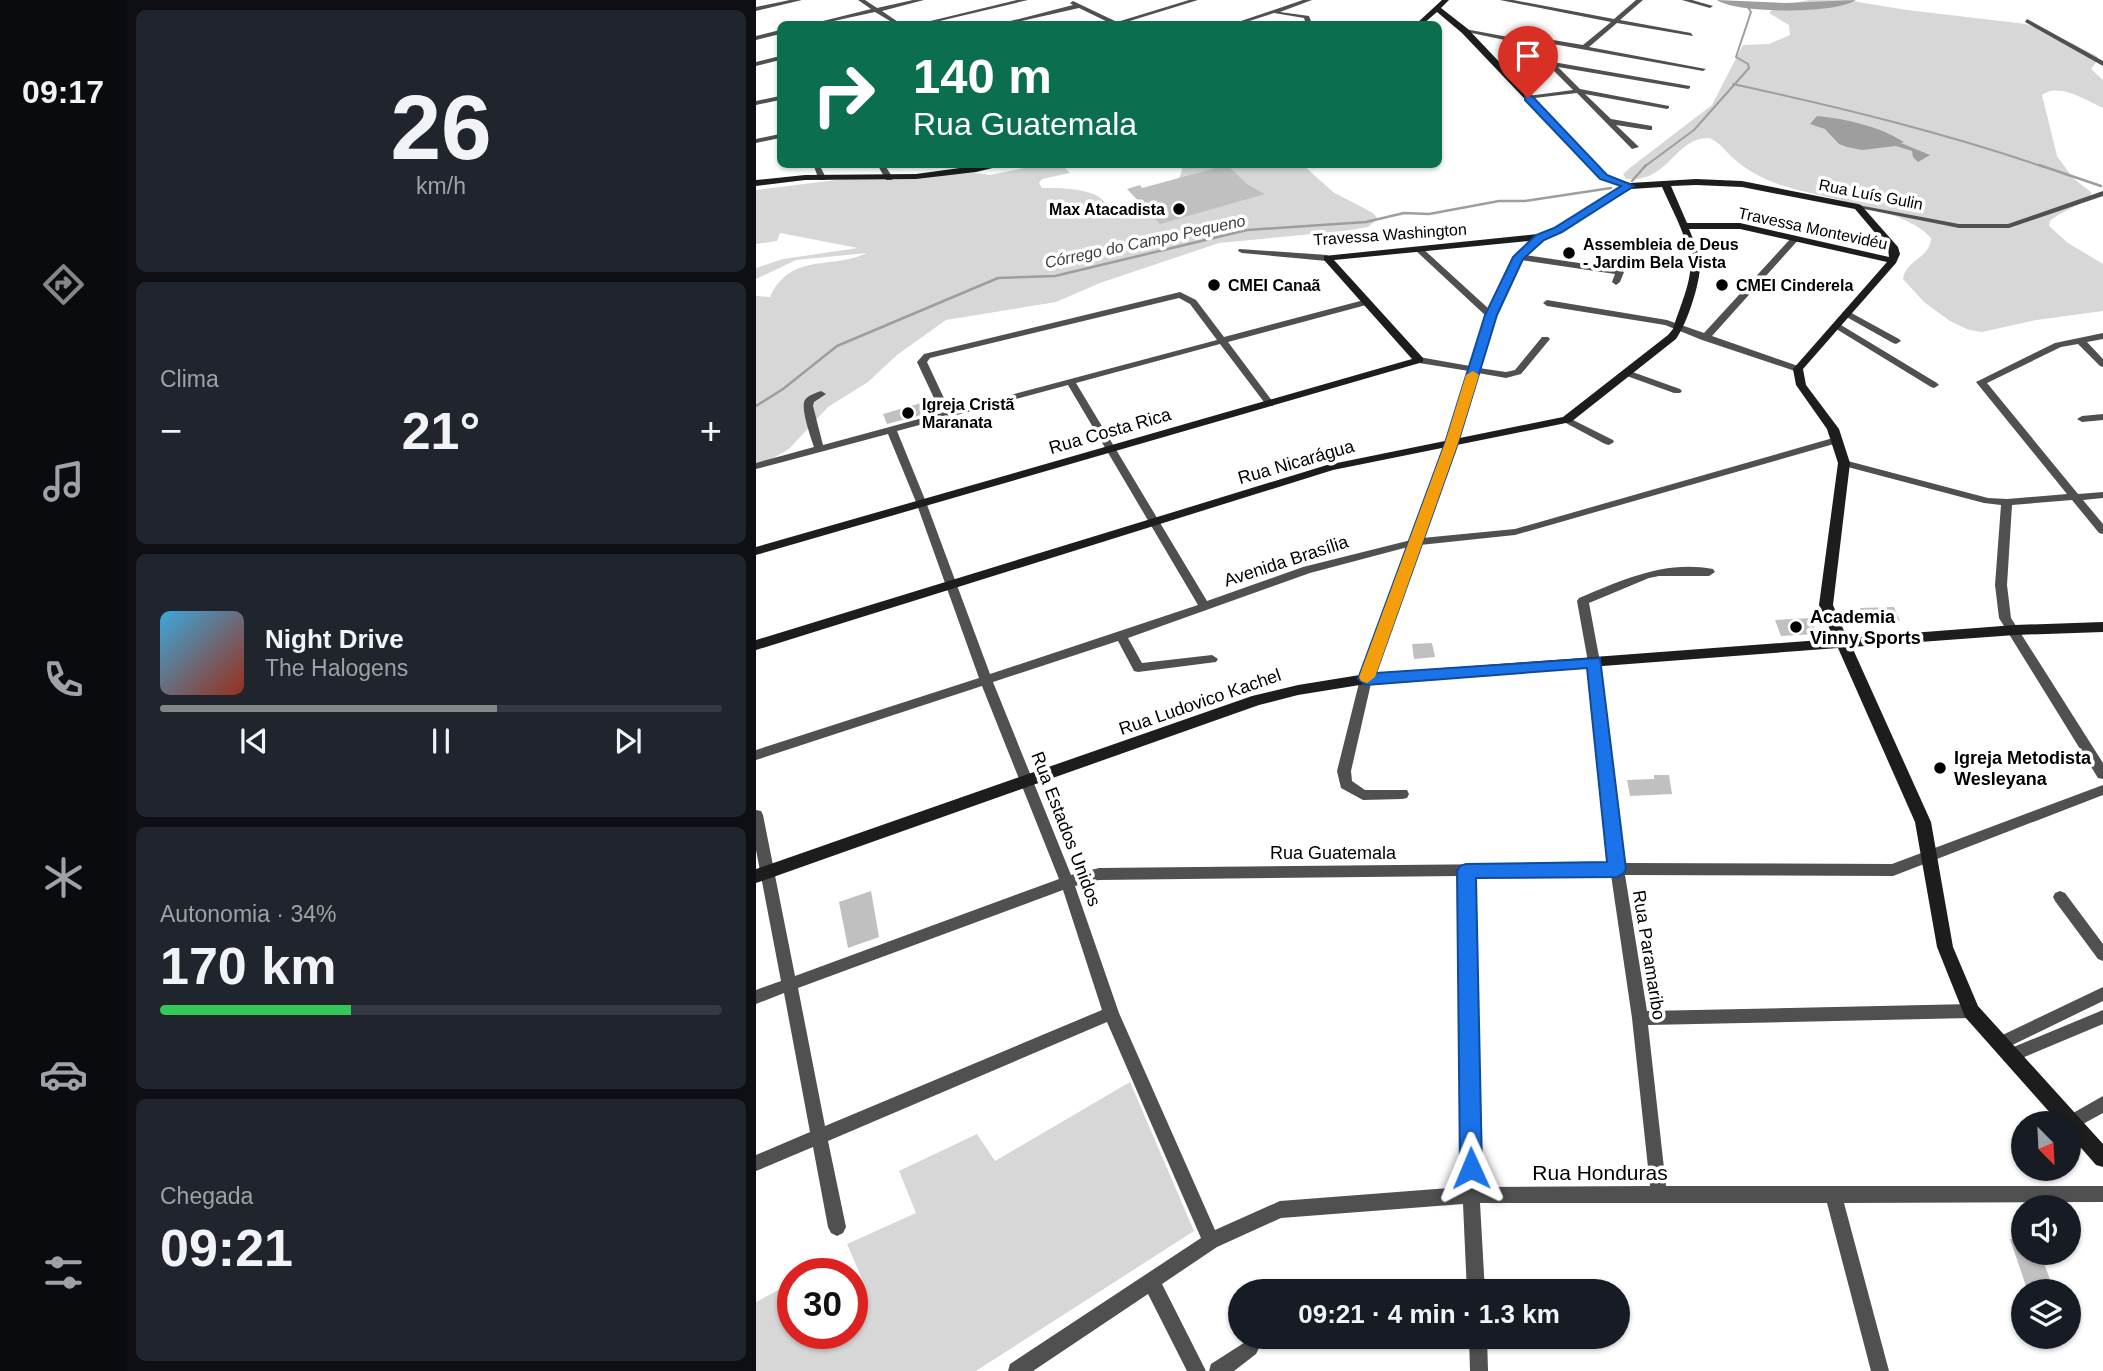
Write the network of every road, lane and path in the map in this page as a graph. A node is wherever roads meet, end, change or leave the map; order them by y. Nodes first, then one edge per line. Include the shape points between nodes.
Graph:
1 (799, 0) edge
2 (861, 0) edge
3 (921, 0) edge
4 (1025, 0) edge
5 (1069, 0) edge
6 (1195, 0) edge
7 (1309, 0) edge
8 (1446, 0) edge
9 (1503, 0) edge
10 (1640, 0) edge
11 (1685, 0) edge
12 (1079, 6) junction
13 (1710, 6) dead end
14 (1437, 8) junction
15 (756, 9) edge
16 (877, 10) junction
17 (1272, 12) junction
18 (1615, 20) junction
19 (828, 21) edge
20 (894, 21) edge
21 (935, 21) edge
22 (1015, 21) edge
23 (1110, 21) edge
24 (1126, 21) edge
25 (1244, 21) edge
26 (1308, 21) edge
27 (1422, 21) edge
28 (2027, 21) dead end
29 (1465, 31) junction
30 (777, 33) edge
31 (1691, 35) dead end
32 (756, 38) edge
33 (1530, 43) junction
34 (1585, 47) junction
35 (777, 59) edge
36 (756, 64) edge
37 (1553, 64) junction
38 (2103, 64) edge
39 (777, 66) edge
40 (1703, 69) dead end
41 (756, 70) edge
42 (1688, 87) dead end
43 (1580, 91) junction
44 (1528, 98) junction
45 (777, 99) edge
46 (756, 103) edge
47 (1667, 107) dead end
48 (1608, 121) junction
49 (777, 137) edge
50 (1627, 140) junction
51 (756, 141) edge
52 (1635, 147) dead end
53 (817, 168) edge
54 (883, 168) edge
55 (980, 168) edge
56 (822, 178) junction
57 (889, 178) junction
58 (756, 183) edge
59 (1665, 184) junction
60 (1629, 186) junction
61 (2103, 193) edge
62 (1858, 207) junction
63 (1683, 226) junction
64 (1540, 237) junction
65 (1796, 239) junction
66 (1418, 249) junction
67 (1242, 251) dead end
68 (1518, 257) junction
69 (1327, 258) junction
70 (1893, 261) junction
71 (1616, 282) dead end
72 (1367, 302) junction
73 (1547, 303) dead end
74 (1846, 313) junction
75 (1491, 315) junction
76 (1836, 325) junction
77 (1678, 328) junction
78 (2103, 336) edge
79 (1705, 338) junction
80 (1545, 339) dead end
81 (2080, 340) junction
82 (1896, 341) dead end
83 (1222, 342) junction
84 (1419, 360) junction
85 (2103, 364) edge
86 (1798, 369) junction
87 (1474, 371) junction
88 (1627, 373) junction
89 (1070, 383) junction
90 (1934, 385) dead end
91 (1677, 391) dead end
92 (821, 394) dead end
93 (1270, 404) junction
94 (946, 414) junction
95 (2103, 417) edge
96 (2082, 419) dead end
97 (1567, 420) junction
98 (891, 429) junction
99 (1837, 440) junction
100 (1609, 442) dead end
101 (1451, 443) junction
102 (819, 449) junction
103 (1112, 449) junction
104 (1844, 463) junction
105 (756, 466) edge
106 (2103, 495) edge
107 (2075, 497) junction
108 (921, 502) junction
109 (2007, 502) junction
110 (1155, 522) junction
111 (2103, 531) edge
112 (1415, 542) junction
113 (756, 551) edge
114 (1709, 572) dead end
115 (952, 584) junction
116 (1205, 607) junction
117 (2103, 627) edge
118 (2015, 630) junction
119 (1121, 636) junction
120 (1843, 643) junction
121 (756, 645) edge
122 (1212, 659) dead end
123 (1594, 662) junction
124 (1366, 679) junction
125 (986, 680) junction
126 (756, 755) edge
127 (2103, 774) edge
128 (1029, 782) junction
129 (2103, 790) edge
130 (1402, 794) dead end
131 (756, 816) edge
132 (1929, 857) junction
133 (1617, 869) junction
134 (1466, 871) junction
135 (761, 874) edge
136 (1067, 882) junction
137 (2060, 897) dead end
138 (2103, 955) edge
139 (790, 985) junction
140 (2103, 994) edge
141 (756, 997) edge
142 (1971, 1011) junction
143 (1111, 1013) junction
144 (2103, 1017) edge
145 (1640, 1018) junction
146 (2004, 1050) junction
147 (2103, 1104) edge
148 (2062, 1111) edge
149 (2081, 1117) edge
150 (2081, 1132) edge
151 (821, 1136) junction
152 (2103, 1158) edge
153 (756, 1163) edge
154 (2103, 1194) edge
155 (1471, 1195) junction
156 (1659, 1195) junction
157 (1834, 1196) junction
158 (837, 1227) dead end
159 (1211, 1241) junction
160 (1475, 1279) edge
161 (1151, 1281) junction
162 (1249, 1349) edge
163 (1478, 1349) edge
164 (1017, 1371) edge
165 (1197, 1371) edge
166 (1218, 1371) edge
167 (1479, 1371) edge
168 (1880, 1371) edge

1 - 15 street
2 - 16 street
3 - 16 street
4 - 21 street
5 - 12 street
6 - 24 street
7 - 17 street
8 - 14 main road
9 - 18 street
10 - 18 street
11 - 13 street
12 - 22 street
12 - 23 street
14 - 27 main road
14 - 29 main road
16 - 19 street
16 - 20 street
17 - 25 street
17 - 26 street via 1304,16
18 - 31 street
18 - 34 street
28 - 38 street
29 - 33 street
29 - 44 main road
30 - 32 street
33 - 34 street
33 - 37 street
34 - 40 street
35 - 36 street
37 - 42 street
37 - 43 street
39 - 41 street
43 - 44 street
43 - 47 street
43 - 48 street
44 - 60 main road via 1604,177
45 - 46 street
48 - 50 street
48 - 50 street via 1649,128
49 - 51 street
50 - 52 street
53 - 56 street
54 - 57 street
55 - 57 main road
56 - 57 main road
56 - 58 main road
59 - 60 main road, Rua Luís Gulin
59 - 62 main road, Rua Luís Gulin via 1742,184
59 - 63 main road, Rua Nicarágua
60 - 64 main road
61 - 62 street, Rua Luís Gulin via 2009,226 1959,226
62 - 70 main road via 1893,247
63 - 65 main road, Travessa Montevidéu via 1740,226
63 - 77 main road, Rua Nicarágua via 1695,260 1695,275
64 - 66 main road, Travessa Washington
64 - 68 street
65 - 70 main road, Travessa Montevidéu
65 - 79 street
66 - 69 main road, Travessa Washington
66 - 75 street
67 - 69 street, Travessa Washington
68 - 71 street via 1620,272
68 - 75 street
69 - 72 main road
70 - 74 main road
72 - 83 street
72 - 84 main road
73 - 77 street
74 - 76 main road
74 - 82 street
75 - 87 street
76 - 86 main road
76 - 90 street
77 - 79 street
77 - 88 main road, Rua Nicarágua
78 - 81 street
79 - 86 street
80 - 87 street via 1518,372
81 - 85 street
81 - 107 street via 2057,345 1982,382
83 - 89 street
83 - 93 street
83 - 94 street via 1193,302 1180,295 928,356 922,362
84 - 87 street, Rua Costa Rica
84 - 93 main road, Rua Costa Rica
86 - 99 main road via 1801,385
87 - 101 street
88 - 91 street
88 - 97 main road, Rua Nicarágua
89 - 94 street
89 - 103 street
92 - 102 street via 808,406
93 - 103 main road, Rua Costa Rica
94 - 98 street
95 - 96 street
97 - 100 street
97 - 101 main road, Rua Nicarágua
98 - 102 street
98 - 108 street, Rua Estados Unidos
99 - 104 main road
99 - 112 street, Avenida Brasília via 1515,532
101 - 110 main road, Rua Nicarágua via 1331,467
101 - 112 street
102 - 105 street
103 - 108 main road, Rua Costa Rica
103 - 110 street
104 - 109 street via 1987,501
104 - 120 main road via 1826,605
106 - 107 street
107 - 109 street
107 - 111 street
108 - 113 main road, Rua Costa Rica
108 - 115 street, Rua Estados Unidos
109 - 118 street via 2001,585 2005,618
110 - 115 main road, Rua Nicarágua
110 - 116 street
112 - 116 street, Avenida Brasília via 1307,570
112 - 124 street
114 - 123 street, Rua Paramaribo via 1659,572 1583,601
115 - 121 main road, Rua Nicarágua
115 - 125 street, Rua Estados Unidos
116 - 119 street, Avenida Brasília
117 - 118 main road, Rua Ludovico Kachel
118 - 120 main road, Rua Ludovico Kachel
118 - 127 street
119 - 122 street via 1138,668
119 - 125 street, Avenida Brasília
120 - 123 main road, Rua Ludovico Kachel
120 - 132 main road via 1923,822
123 - 124 main road, Rua Ludovico Kachel
123 - 133 street, Rua Paramaribo
124 - 128 main road, Rua Ludovico Kachel via 1257,700
124 - 130 street via 1344,771 1346,784 1363,795
125 - 126 street, Avenida Brasília
125 - 128 street, Rua Estados Unidos
128 - 135 main road, Rua Ludovico Kachel
128 - 136 street, Rua Estados Unidos
129 - 132 street, Rua Guatemala
131 - 135 street
132 - 133 street, Rua Guatemala via 1893,870
132 - 142 main road via 1945,947
133 - 134 street, Rua Guatemala
133 - 145 street, Rua Paramaribo
134 - 136 street, Rua Guatemala via 1099,874
134 - 155 street
135 - 139 street
136 - 139 street, Rua Guatemala
136 - 143 street, Rua Estados Unidos
137 - 138 street
139 - 141 street, Rua Guatemala
139 - 151 street
140 - 146 street
142 - 145 street
142 - 146 main road
143 - 151 street
143 - 159 street, Rua Estados Unidos
144 - 146 street
145 - 156 street, Rua Paramaribo
146 - 148 main road
147 - 149 street
150 - 152 main road
151 - 153 street
151 - 158 street
154 - 157 street, Rua Honduras
155 - 156 street, Rua Honduras
155 - 159 street, Rua Honduras via 1280,1210
155 - 160 street
156 - 157 street, Rua Honduras
157 - 168 street
159 - 161 street, Rua Honduras
161 - 164 street, Rua Honduras
161 - 165 street
162 - 166 street
163 - 167 street

